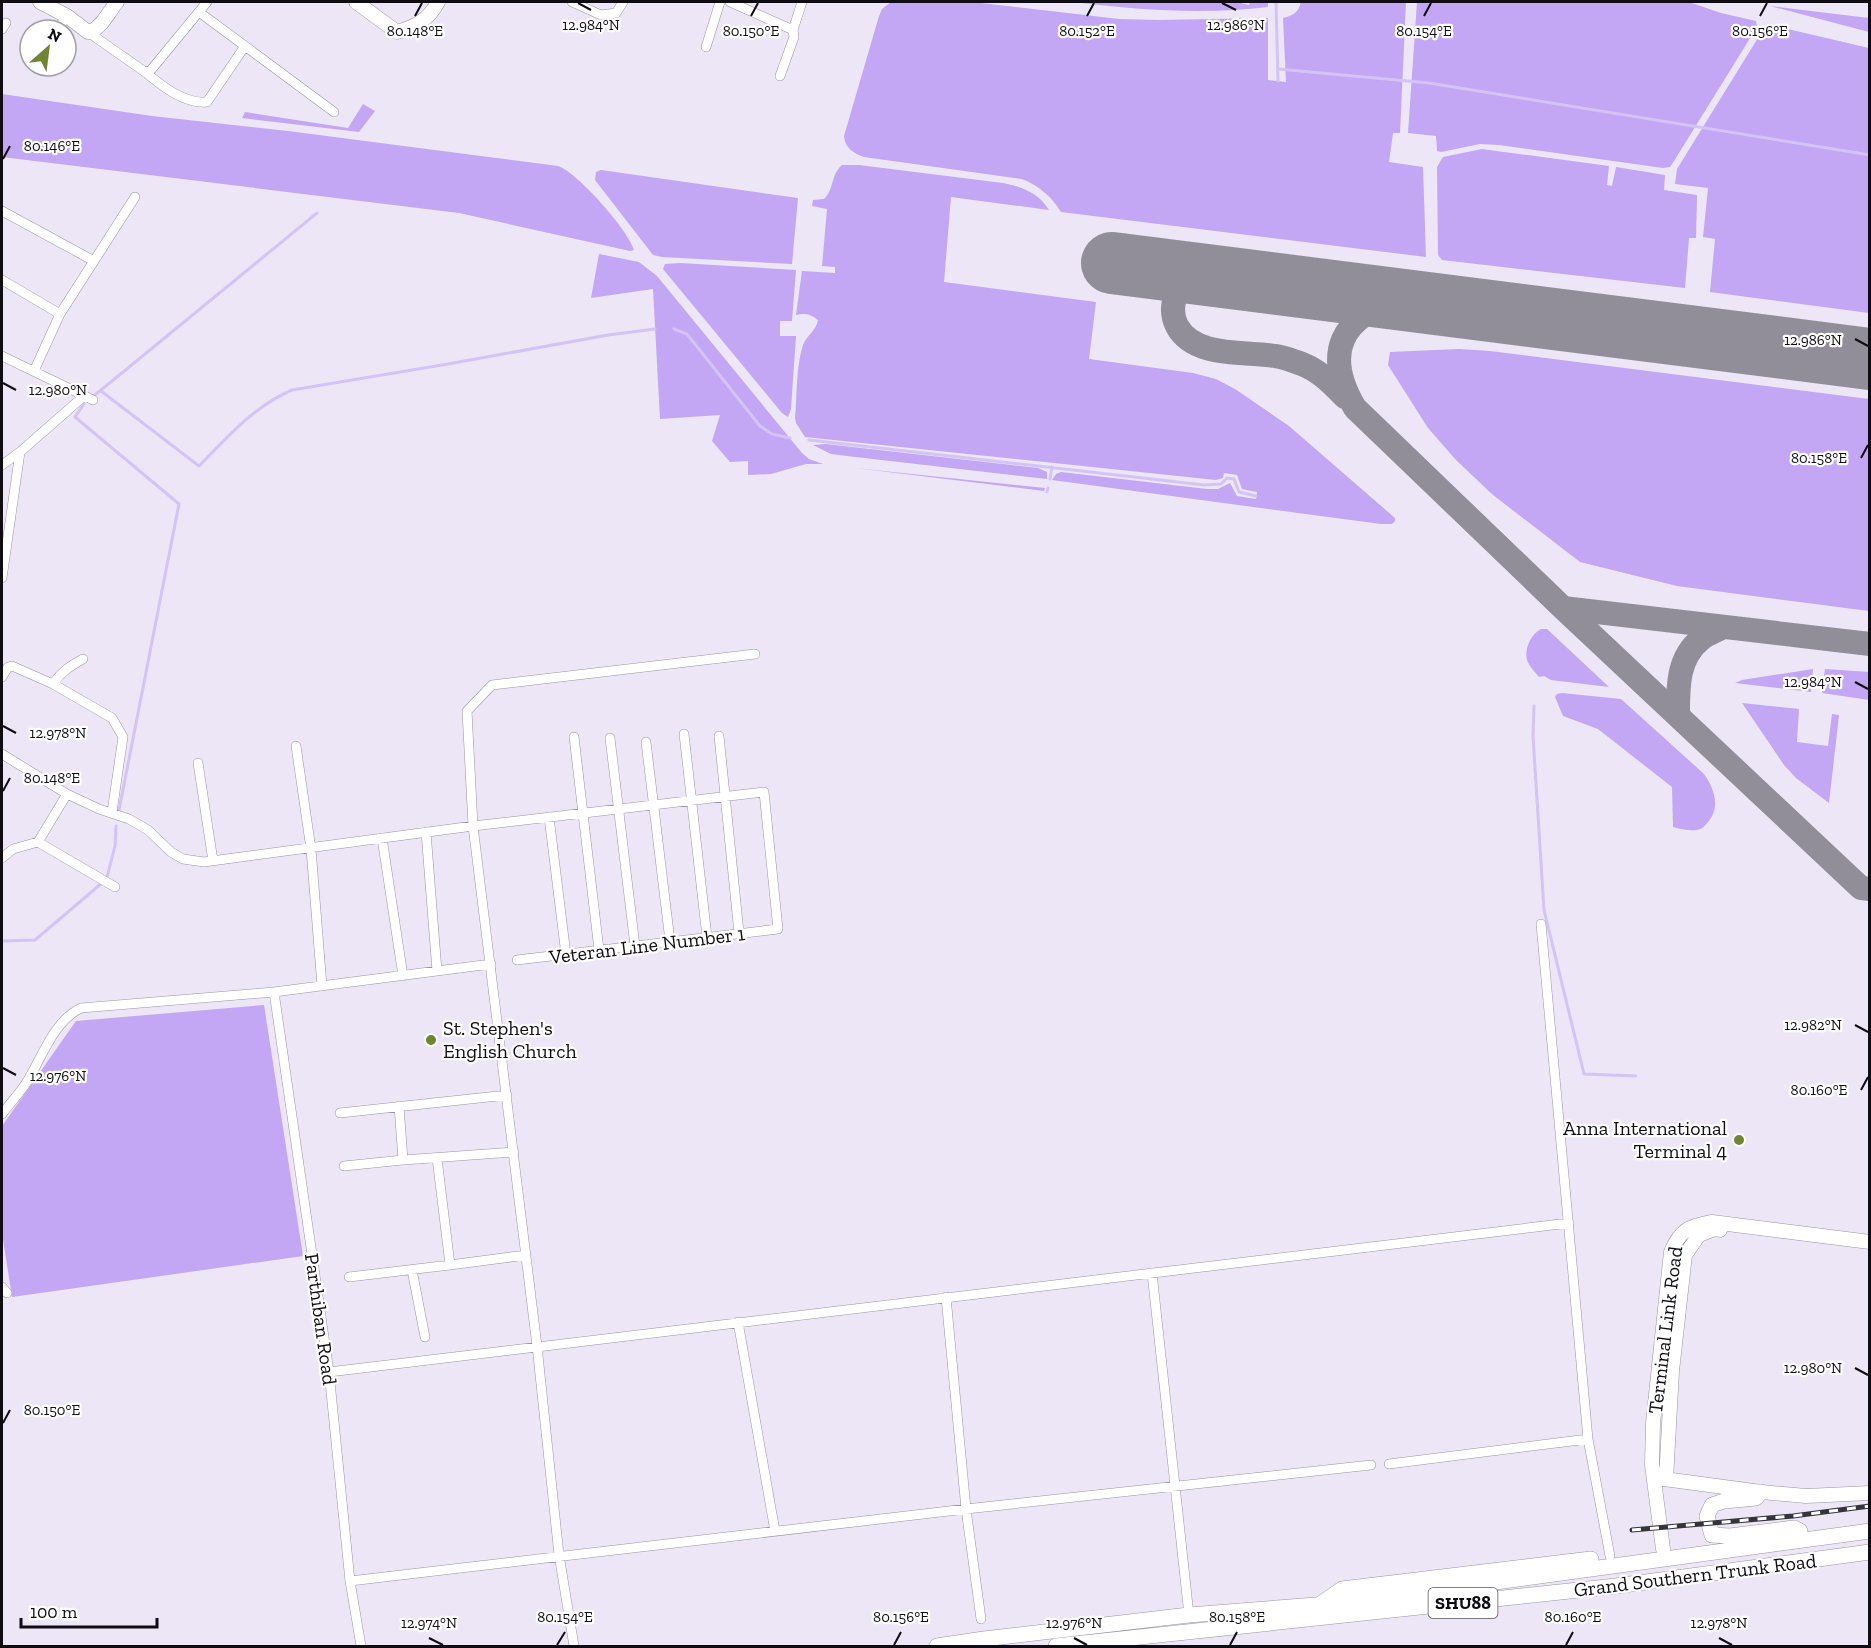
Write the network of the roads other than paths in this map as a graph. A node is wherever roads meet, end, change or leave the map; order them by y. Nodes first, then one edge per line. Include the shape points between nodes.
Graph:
1 (40, 2) edge
2 (207, 2) edge
3 (356, 2) edge
4 (438, 2) edge
5 (572, 2) edge
6 (623, 2) edge
7 (720, 2) edge
8 (730, 2) edge
9 (802, 2) edge
10 (112, 3) edge
11 (199, 12) junction
12 (67, 16) joint
13 (793, 30) junction
14 (88, 32) junction
15 (245, 46) junction
16 (706, 47) dead end
17 (146, 72) junction
18 (780, 76) dead end
19 (334, 112) dead end
20 (135, 197) dead end
21 (2, 211) edge
22 (94, 261) junction
23 (2, 280) edge
24 (60, 314) junction
25 (2, 356) edge
26 (34, 371) junction
27 (20, 452) junction
28 (2, 465) edge
29 (2, 579) edge
30 (755, 654) dead end
31 (83, 659) dead end
32 (2, 676) edge
33 (53, 684) junction
34 (684, 734) dead end
35 (719, 736) dead end
36 (574, 737) dead end
37 (610, 738) dead end
38 (646, 742) dead end
39 (296, 746) dead end
40 (2, 754) edge
41 (198, 764) dead end
42 (67, 794) junction
43 (726, 796) junction
44 (690, 800) junction
45 (654, 806) junction
46 (618, 808) junction
47 (112, 812) junction
48 (583, 813) junction
49 (549, 817) junction
50 (473, 826) junction
51 (426, 832) junction
52 (382, 838) junction
53 (38, 842) junction
54 (2, 844) edge
55 (13, 849) junction
56 (311, 849) junction
57 (2, 858) edge
58 (213, 861) junction
59 (115, 887) dead end
60 (1541, 924) dead end
61 (739, 933) junction
62 (707, 937) junction
63 (670, 941) junction
64 (635, 946) junction
65 (599, 950) junction
66 (566, 955) junction
67 (517, 960) dead end
68 (491, 964) junction
69 (437, 971) junction
70 (403, 976) junction
71 (322, 986) junction
72 (274, 992) junction
73 (507, 1095) junction
74 (399, 1107) junction
75 (340, 1113) dead end
76 (2, 1114) edge
77 (514, 1152) junction
78 (437, 1158) junction
79 (403, 1160) junction
80 (344, 1166) dead end
81 (1569, 1223) junction
82 (1869, 1242) edge
83 (1869, 1250) edge
84 (526, 1255) junction
85 (450, 1265) junction
86 (412, 1270) junction
87 (1152, 1272) junction
88 (349, 1277) dead end
89 (946, 1297) junction
90 (738, 1322) junction
91 (425, 1337) dead end
92 (537, 1346) junction
93 (329, 1372) junction
94 (1588, 1438) junction
95 (1389, 1464) dead end
96 (1371, 1465) dead end
97 (1659, 1478) junction
98 (1174, 1485) junction
99 (1761, 1492) junction
100 (1869, 1493) edge
101 (966, 1509) junction
102 (1869, 1522) edge
103 (775, 1531) junction
104 (1800, 1531) junction
105 (1869, 1531) edge
106 (1662, 1549) junction
107 (1869, 1552) edge
108 (559, 1555) junction
109 (1610, 1556) junction
110 (350, 1581) junction
111 (1319, 1605) junction
112 (1189, 1615) junction
113 (981, 1619) dead end
114 (361, 1647) edge
115 (573, 1647) edge
116 (937, 1647) edge
117 (1056, 1647) edge

1 - 12 street
2 - 11 street
3 - 4 street via 397,32 418,24
5 - 6 street via 601,15 615,13
7 - 16 street
8 - 13 street
9 - 13 street
10 - 14 street via 98,27
11 - 15 street
11 - 17 street
12 - 14 street
13 - 18 street
14 - 17 street
15 - 17 street via 207,102 177,94
15 - 19 street
20 - 22 street
21 - 22 street
22 - 24 street
23 - 24 street
24 - 26 street
25 - 26 street
26 - 27 street via 89,398
27 - 28 street
27 - 29 street
30 - 50 street via 492,685 467,711
31 - 33 street via 70,665
32 - 33 street via 12,666
33 - 47 street via 112,718 123,737
34 - 44 street
35 - 43 street
36 - 48 street
37 - 46 street
38 - 45 street
39 - 56 street
40 - 42 street
41 - 58 street
42 - 47 street
42 - 53 street
43 - 44 street
43 - 61 street
43 - 61 street, Veteran Line Number 1 via 764,792 778,929
44 - 45 street
44 - 62 street
45 - 46 street
45 - 63 street
46 - 48 street
46 - 64 street
47 - 58 street via 148,830 183,859
48 - 49 street
48 - 65 street
49 - 50 street
49 - 66 street
50 - 51 street
50 - 68 street
51 - 52 street
51 - 69 street
52 - 56 street
52 - 70 street
53 - 55 street
53 - 59 street
54 - 55 street
55 - 57 street
56 - 58 street
56 - 71 street
60 - 81 street
61 - 62 street, Veteran Line Number 1
62 - 63 street, Veteran Line Number 1
63 - 64 street, Veteran Line Number 1
64 - 65 street, Veteran Line Number 1
65 - 66 street, Veteran Line Number 1
66 - 67 street, Veteran Line Number 1
68 - 69 street
68 - 73 street
69 - 70 street
70 - 71 street
71 - 72 street
72 - 76 street via 81,1008 60,1024 27,1082
72 - 93 street, Parthiban Road
73 - 74 street
73 - 77 street
74 - 75 street
74 - 79 street
77 - 78 street
77 - 84 street
78 - 79 street
78 - 85 street
79 - 80 street
81 - 87 street
81 - 94 street
82 - 97 street, Terminal Link Road via 1712,1222 1692,1226 1677,1238 1671,1252 1653,1424
83 - 97 street, Terminal Link Road via 1715,1229 1700,1235 1685,1256
84 - 85 street
84 - 92 street
85 - 86 street
86 - 88 street
86 - 91 street
87 - 89 street
87 - 98 street
89 - 90 street
89 - 101 street
90 - 92 street
90 - 103 street
92 - 93 street
92 - 108 street
93 - 110 street, Parthiban Road
94 - 95 street
94 - 109 street
96 - 98 street
97 - 99 street
97 - 106 street, Terminal Link Road
98 - 101 street
98 - 112 street
99 - 100 street via 1806,1496
99 - 104 main road via 1756,1498 1712,1505 1707,1516 1712,1535 1794,1528
101 - 103 street
101 - 113 street
102 - 104 main road
103 - 108 street
104 - 106 main road
105 - 111 main road, SHU88
106 - 109 main road
107 - 117 main road, Grand Southern Trunk Road / SHU88 via 1616,1587
108 - 110 street
108 - 115 street
109 - 111 main road via 1341,1589
110 - 114 street, Parthiban Road
111 - 112 main road, SHU88
112 - 116 main road, SHU88

